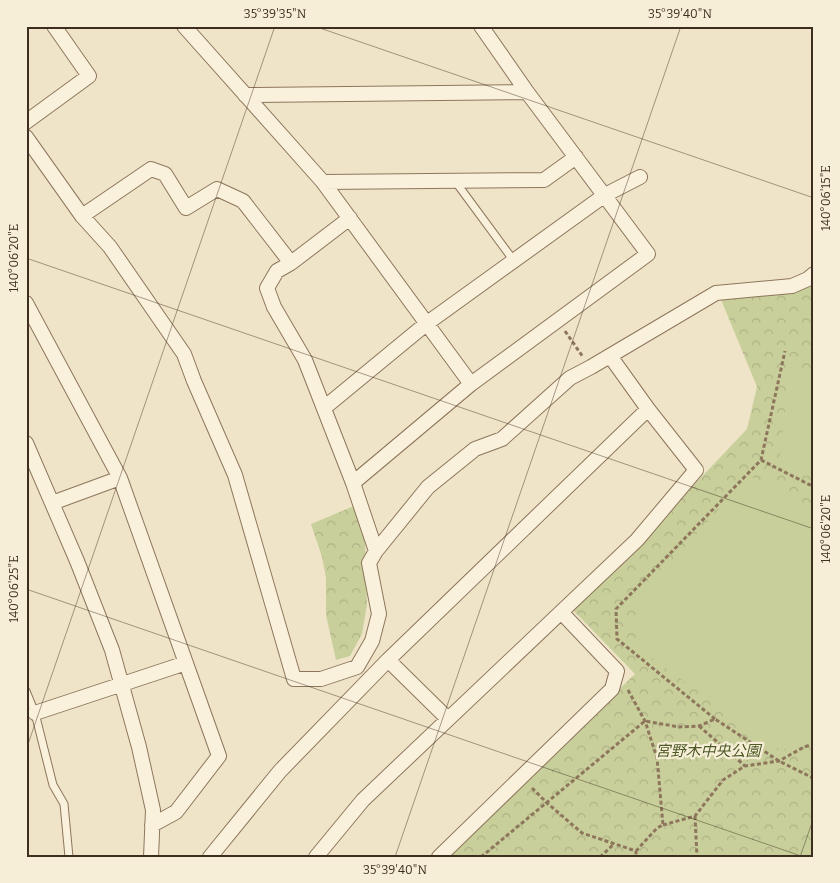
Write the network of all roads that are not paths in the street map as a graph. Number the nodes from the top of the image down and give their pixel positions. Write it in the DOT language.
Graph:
graph roads {
  1 [pos="54,26"];
  2 [pos="184,26"];
  3 [pos="481,26"];
  4 [pos="527,92"];
  5 [pos="245,95"];
  6 [pos="26,122"];
  7 [pos="26,138"];
  8 [pos="576,157"];
  9 [pos="640,177"];
  10 [pos="455,181"];
  11 [pos="323,182"];
  12 [pos="605,194"];
  13 [pos="82,216"];
  14 [pos="350,218"];
  15 [pos="514,261"];
  16 [pos="291,263"];
  17 [pos="814,274"];
  18 [pos="26,303"];
  19 [pos="426,324"];
  20 [pos="610,356"];
  21 [pos="472,384"];
  22 [pos="324,408"];
  23 [pos="648,409"];
  24 [pos="26,444"];
  25 [pos="120,478"];
  26 [pos="353,483"];
  27 [pos="52,503"];
  28 [pos="376,550"];
  29 [pos="562,613"];
  30 [pos="388,660"];
  31 [pos="186,663"];
  32 [pos="121,685"];
  33 [pos="26,692"];
  34 [pos="34,712"];
  35 [pos="448,719"];
  36 [pos="152,825"];
  37 [pos="69,857"];
  38 [pos="151,857"];
  39 [pos="210,857"];
  40 [pos="316,857"];
  41 [pos="439,857"];
  1 -- 6 [label="street"];
  2 -- 5 [label="street"];
  3 -- 4 [label="street"];
  4 -- 5 [label="street"];
  4 -- 8 [label="street"];
  5 -- 11 [label="street"];
  7 -- 13 [label="street"];
  8 -- 10 [label="street"];
  8 -- 12 [label="street"];
  9 -- 12 [label="street"];
  10 -- 11 [label="street"];
  10 -- 15 [label="lane"];
  11 -- 14 [label="street"];
  12 -- 15 [label="street"];
  12 -- 21 [label="street"];
  13 -- 16 [label="street"];
  13 -- 28 [label="street"];
  14 -- 16 [label="street"];
  14 -- 19 [label="street"];
  15 -- 19 [label="street"];
  16 -- 22 [label="street"];
  17 -- 20 [label="street"];
  18 -- 25 [label="street"];
  19 -- 21 [label="street"];
  19 -- 22 [label="street"];
  20 -- 23 [label="street"];
  20 -- 28 [label="street"];
  21 -- 26 [label="street"];
  22 -- 26 [label="street"];
  23 -- 29 [label="street"];
  23 -- 30 [label="street"];
  24 -- 27 [label="street"];
  25 -- 27 [label="street"];
  25 -- 31 [label="street"];
  26 -- 28 [label="street"];
  27 -- 32 [label="street"];
  29 -- 35 [label="street"];
  29 -- 41 [label="street"];
  30 -- 35 [label="street"];
  30 -- 39 [label="street"];
  31 -- 32 [label="street"];
  31 -- 36 [label="street"];
  32 -- 34 [label="street"];
  32 -- 36 [label="street"];
  33 -- 34 [label="lane"];
  34 -- 37 [label="lane"];
  35 -- 40 [label="street"];
  36 -- 38 [label="street"];
}
